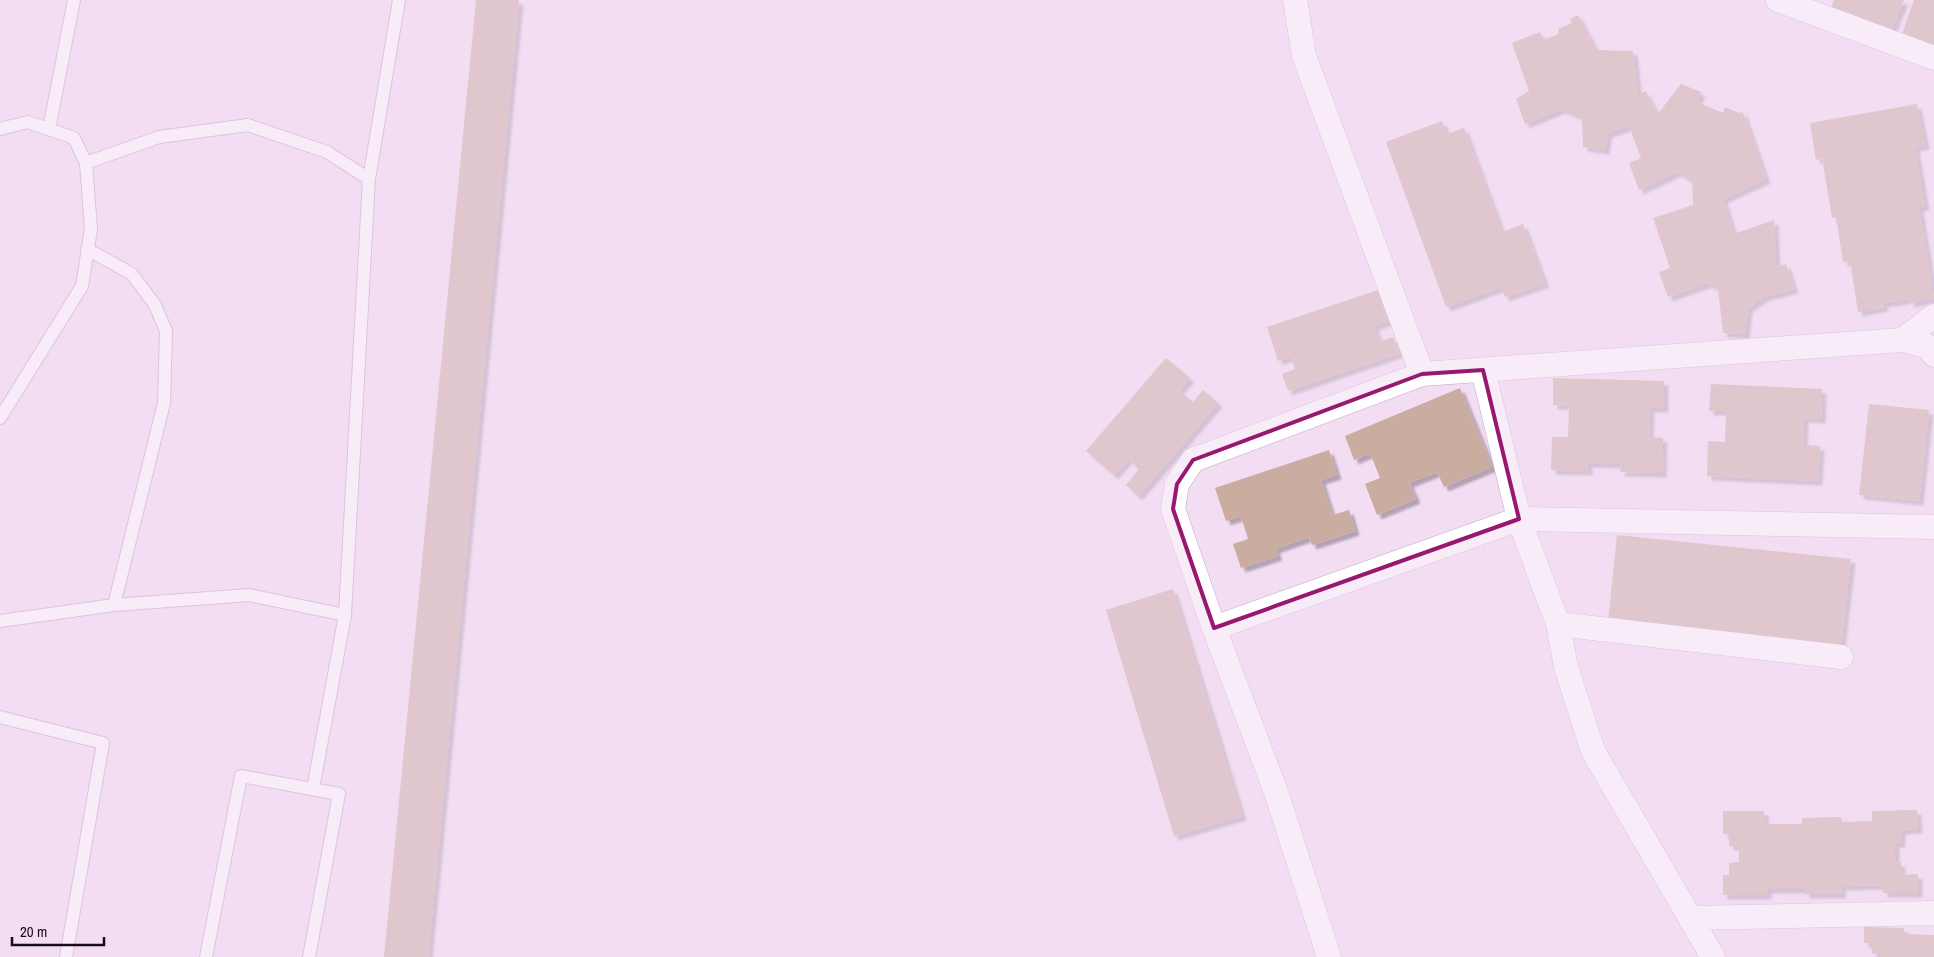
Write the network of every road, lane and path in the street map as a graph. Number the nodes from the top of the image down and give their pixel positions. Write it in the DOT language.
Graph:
graph roads {
  1 [pos="74,0"];
  2 [pos="398,0"];
  3 [pos="1295,0"];
  4 [pos="1778,0"];
  5 [pos="1934,58"];
  6 [pos="49,129"];
  7 [pos="0,130"];
  8 [pos="86,163"];
  9 [pos="369,179"];
  10 [pos="88,249"];
  11 [pos="1934,316"];
  12 [pos="1902,340"];
  13 [pos="1934,355"];
  14 [pos="1483,370"];
  15 [pos="1422,374"];
  16 [pos="0,418"];
  17 [pos="1519,519"];
  18 [pos="1934,528"];
  19 [pos="114,605"];
  20 [pos="345,615"];
  21 [pos="0,621"];
  22 [pos="1558,624"];
  23 [pos="1214,628"];
  24 [pos="1841,657"];
  25 [pos="0,717"];
  26 [pos="313,789"];
  27 [pos="1934,912"];
  28 [pos="1690,918"];
  29 [pos="66,957"];
  30 [pos="206,957"];
  31 [pos="309,957"];
  32 [pos="1329,957"];
  33 [pos="1713,957"];
  1 -- 6 [label="lane"];
  2 -- 9 [label="lane"];
  3 -- 15 [label="street"];
  4 -- 5 [label="street"];
  6 -- 7 [label="lane"];
  6 -- 8 [label="lane"];
  8 -- 9 [label="lane"];
  8 -- 10 [label="lane"];
  9 -- 20 [label="lane"];
  10 -- 16 [label="lane"];
  10 -- 19 [label="lane"];
  11 -- 12 [label="street"];
  12 -- 13 [label="street"];
  12 -- 14 [label="street"];
  14 -- 15 [label="street"];
  14 -- 17 [label="street"];
  15 -- 23 [label="street"];
  17 -- 18 [label="street"];
  17 -- 22 [label="street"];
  17 -- 23 [label="street"];
  19 -- 20 [label="lane"];
  19 -- 21 [label="lane"];
  20 -- 26 [label="lane"];
  22 -- 24 [label="street"];
  22 -- 28 [label="street"];
  23 -- 32 [label="street"];
  25 -- 29 [label="lane"];
  26 -- 30 [label="lane"];
  26 -- 31 [label="lane"];
  27 -- 28 [label="street"];
  28 -- 33 [label="street"];
}
